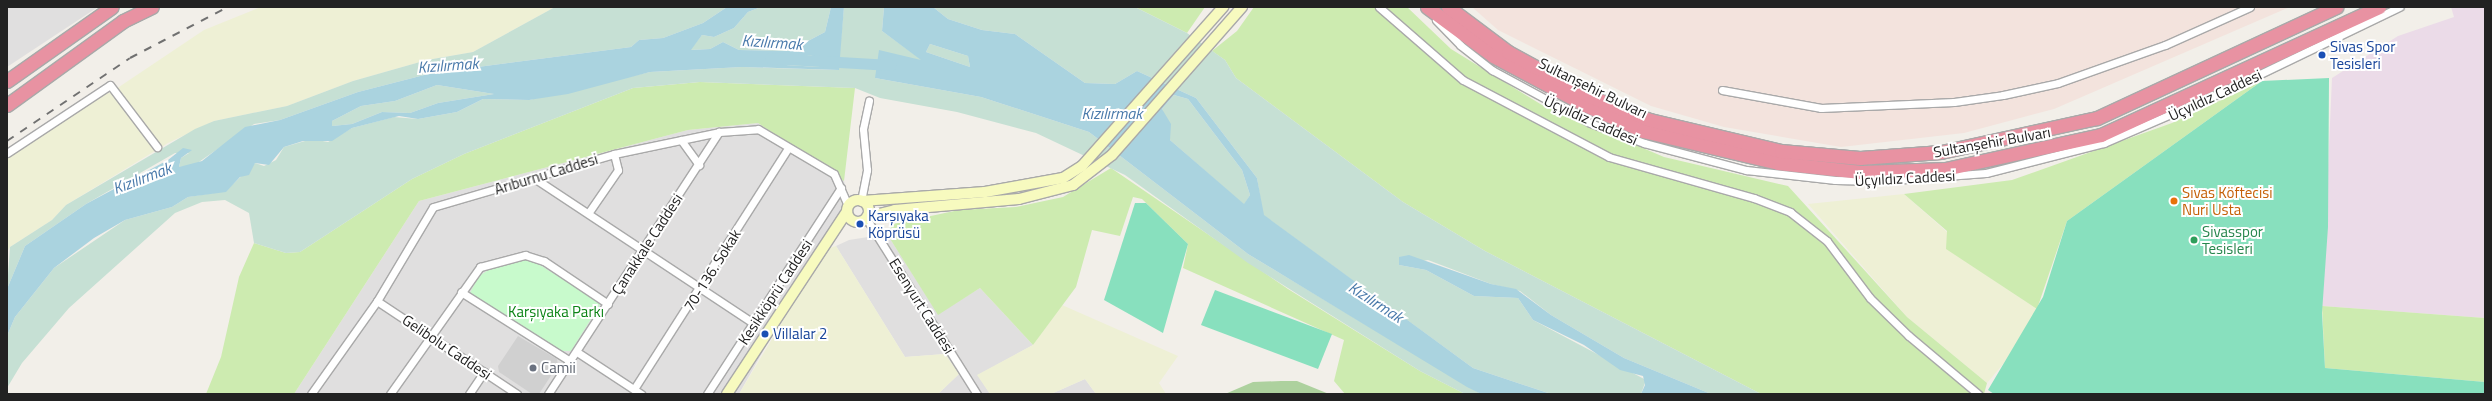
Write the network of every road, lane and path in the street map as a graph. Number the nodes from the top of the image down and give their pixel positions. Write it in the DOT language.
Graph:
graph roads {
  1 [pos="112,7"];
  2 [pos="152,7"];
  3 [pos="1223,7"];
  4 [pos="1242,7"];
  5 [pos="1379,7"];
  6 [pos="1424,7"];
  7 [pos="1427,7"];
  8 [pos="1448,7"];
  9 [pos="2250,7"];
  10 [pos="2336,7"];
  11 [pos="2379,7"];
  12 [pos="2399,7"];
  13 [pos="7,81"];
  14 [pos="1722,90"];
  15 [pos="869,100"];
  16 [pos="7,105"];
  17 [pos="719,132"];
  18 [pos="681,140"];
  19 [pos="157,147"];
  20 [pos="788,148"];
  21 [pos="7,153"];
  22 [pos="614,154"];
  23 [pos="699,165"];
  24 [pos="534,178"];
  25 [pos="842,188"];
  26 [pos="861,201"];
  27 [pos="848,209"];
  28 [pos="589,212"];
  29 [pos="866,217"];
  30 [pos="643,250"];
  31 [pos="702,287"];
  32 [pos="462,292"];
  33 [pos="377,300"];
  34 [pos="608,304"];
  35 [pos="755,324"];
  36 [pos="770,328"];
  37 [pos="429,336"];
  38 [pos="764,337"];
  39 [pos="577,352"];
  40 [pos="570,361"];
  41 [pos="484,372"];
  42 [pos="634,389"];
  43 [pos="311,394"];
  44 [pos="390,394"];
  45 [pos="469,394"];
  46 [pos="517,394"];
  47 [pos="548,394"];
  48 [pos="641,394"];
  49 [pos="707,394"];
  50 [pos="727,394"];
  51 [pos="978,394"];
  52 [pos="1978,394"];
  1 -- 13 [label="highway"];
  2 -- 16 [label="highway"];
  3 -- 26 [label="street"];
  4 -- 29 [label="street"];
  5 -- 52 [label="street"];
  6 -- 12 [label="street, Üçyıldız Caddesi"];
  7 -- 11 [label="highway, Sultanşehir Bulvarı"];
  8 -- 10 [label="highway, Sultanşehir Bulvarı"];
  9 -- 14 [label="street"];
  15 -- 26 [label="street"];
  17 -- 18 [label="street, Arıburnu Caddesi"];
  17 -- 20 [label="street, Arıburnu Caddesi"];
  17 -- 23 [label="street, Çanakkale Caddesi"];
  18 -- 22 [label="street, Arıburnu Caddesi"];
  18 -- 23 [label="street"];
  19 -- 21 [label="street"];
  20 -- 25 [label="street, Arıburnu Caddesi"];
  20 -- 31 [label="street, 70-136. Sokak"];
  22 -- 24 [label="street, Arıburnu Caddesi"];
  22 -- 28 [label="street"];
  23 -- 30 [label="street, Çanakkale Caddesi"];
  24 -- 28 [label="street"];
  24 -- 33 [label="street, Arıburnu Caddesi"];
  25 -- 27 [label="street, Arıburnu Caddesi"];
  25 -- 35 [label="street, Kesikköprü Caddesi"];
  26 -- 27 [label="street"];
  26 -- 29 [label="street"];
  27 -- 29 [label="street"];
  27 -- 36 [label="street, Kesikköprü Caddesi"];
  28 -- 30 [label="street"];
  29 -- 51 [label="street, Esenyurt Caddesi"];
  30 -- 31 [label="street"];
  30 -- 34 [label="street, Çanakkale Caddesi"];
  31 -- 35 [label="street"];
  31 -- 42 [label="street, 70-136. Sokak"];
  32 -- 34 [label="street"];
  32 -- 37 [label="street"];
  32 -- 40 [label="street"];
  33 -- 37 [label="street, Gelibolu Caddesi"];
  33 -- 43 [label="street, Arıburnu Caddesi"];
  34 -- 39 [label="street, Çanakkale Caddesi"];
  35 -- 36 [label="street"];
  35 -- 38 [label="street"];
  35 -- 49 [label="street, Kesikköprü Caddesi"];
  36 -- 38 [label="street, Kesikköprü Caddesi"];
  37 -- 41 [label="street, Gelibolu Caddesi"];
  37 -- 44 [label="street"];
  38 -- 50 [label="street, Kesikköprü Caddesi"];
  39 -- 40 [label="street, Çanakkale Caddesi"];
  39 -- 42 [label="street"];
  40 -- 47 [label="street, Çanakkale Caddesi"];
  41 -- 45 [label="street"];
  41 -- 46 [label="street, Gelibolu Caddesi"];
  42 -- 48 [label="street"];
}
